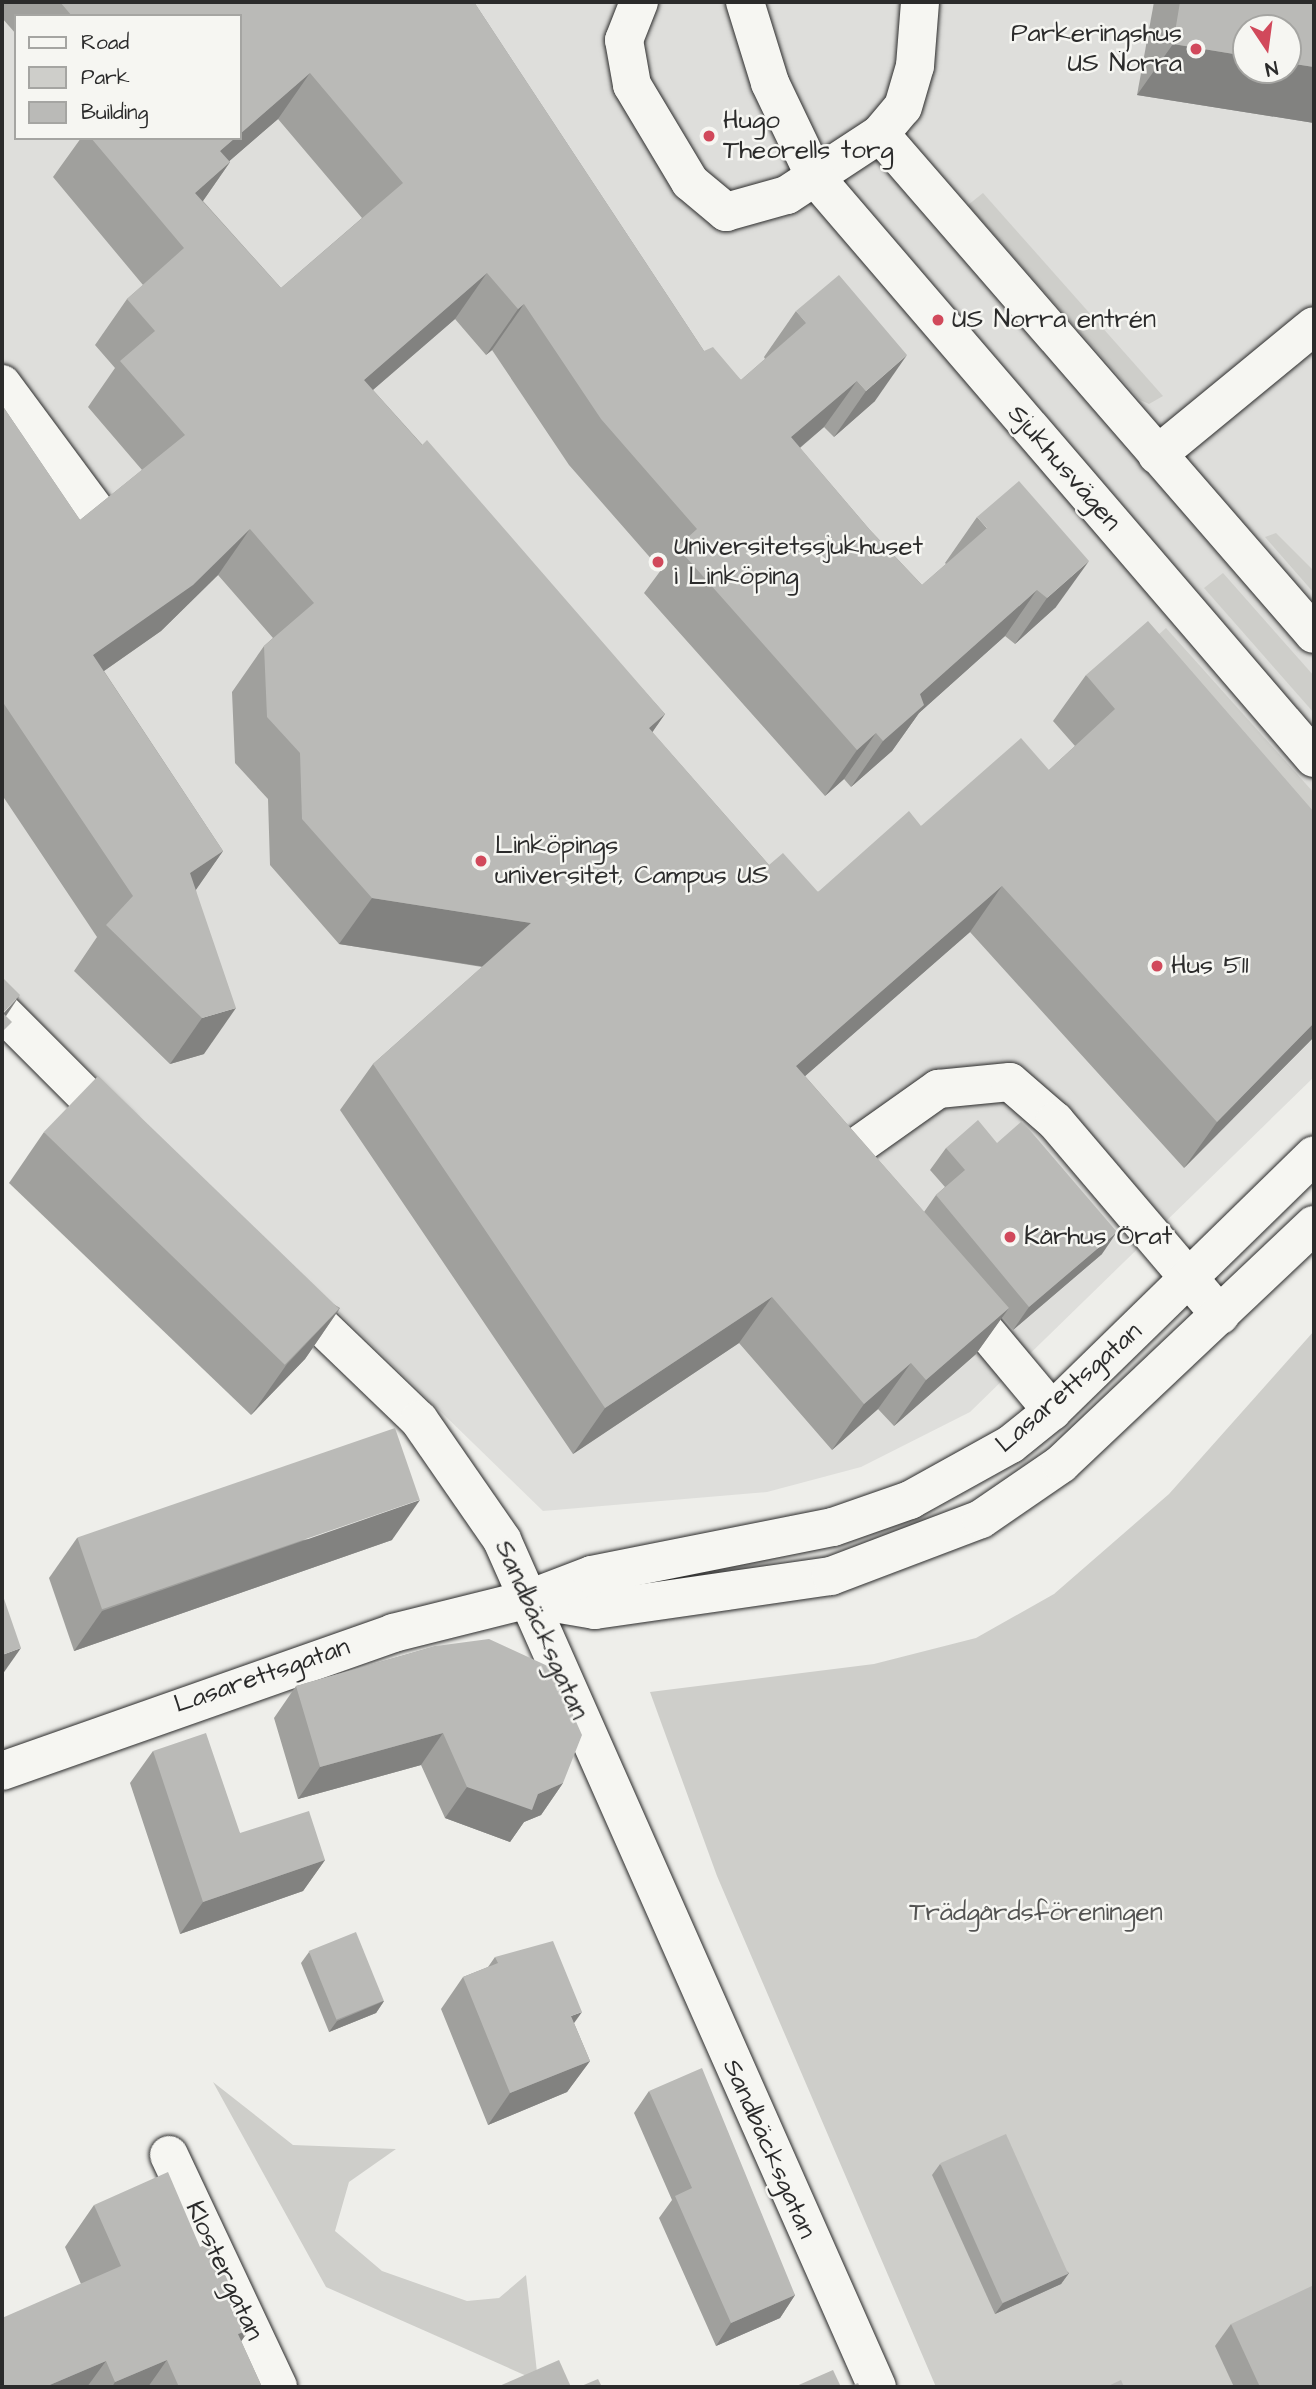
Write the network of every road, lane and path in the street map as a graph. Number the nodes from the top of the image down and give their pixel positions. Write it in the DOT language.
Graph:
graph roads {
  1 [pos="639,2"];
  2 [pos="745,2"];
  3 [pos="920,2"];
  4 [pos="880,134"];
  5 [pos="815,177"];
  6 [pos="1314,326"];
  7 [pos="2,384"];
  8 [pos="1157,455"];
  9 [pos="93,507"];
  10 [pos="1314,634"];
  11 [pos="1314,758"];
  12 [pos="2,1012"];
  13 [pos="143,1153"];
  14 [pos="1314,1155"];
  15 [pos="886,1211"];
  16 [pos="1314,1225"];
  17 [pos="256,1263"];
  18 [pos="930,1265"];
  19 [pos="1190,1280"];
  20 [pos="1220,1315"];
  21 [pos="1052,1411"];
  22 [pos="529,1599"];
  23 [pos="2,1771"];
  24 [pos="170,2155"];
  25 [pos="278,2387"];
  26 [pos="877,2387"];
  1 -- 5 [label="street"];
  2 -- 5 [label="street, Sjukhusvägen"];
  3 -- 4 [label="street"];
  4 -- 5 [label="street"];
  4 -- 8 [label="street"];
  5 -- 11 [label="street, Sjukhusvägen"];
  6 -- 8 [label="street"];
  7 -- 9 [label="street"];
  8 -- 10 [label="street"];
  12 -- 13 [label="street"];
  14 -- 19 [label="street, Lasarettsgatan"];
  15 -- 19 [label="street"];
  16 -- 20 [label="street, Lasarettsgatan"];
  17 -- 22 [label="street, Sandbäcksgatan"];
  18 -- 21 [label="street"];
  19 -- 20 [label="street"];
  19 -- 21 [label="street, Lasarettsgatan"];
  20 -- 22 [label="street, Lasarettsgatan"];
  21 -- 22 [label="street, Lasarettsgatan"];
  22 -- 23 [label="street, Lasarettsgatan"];
  22 -- 26 [label="street, Sandbäcksgatan"];
  24 -- 25 [label="street, Klostergatan"];
}
